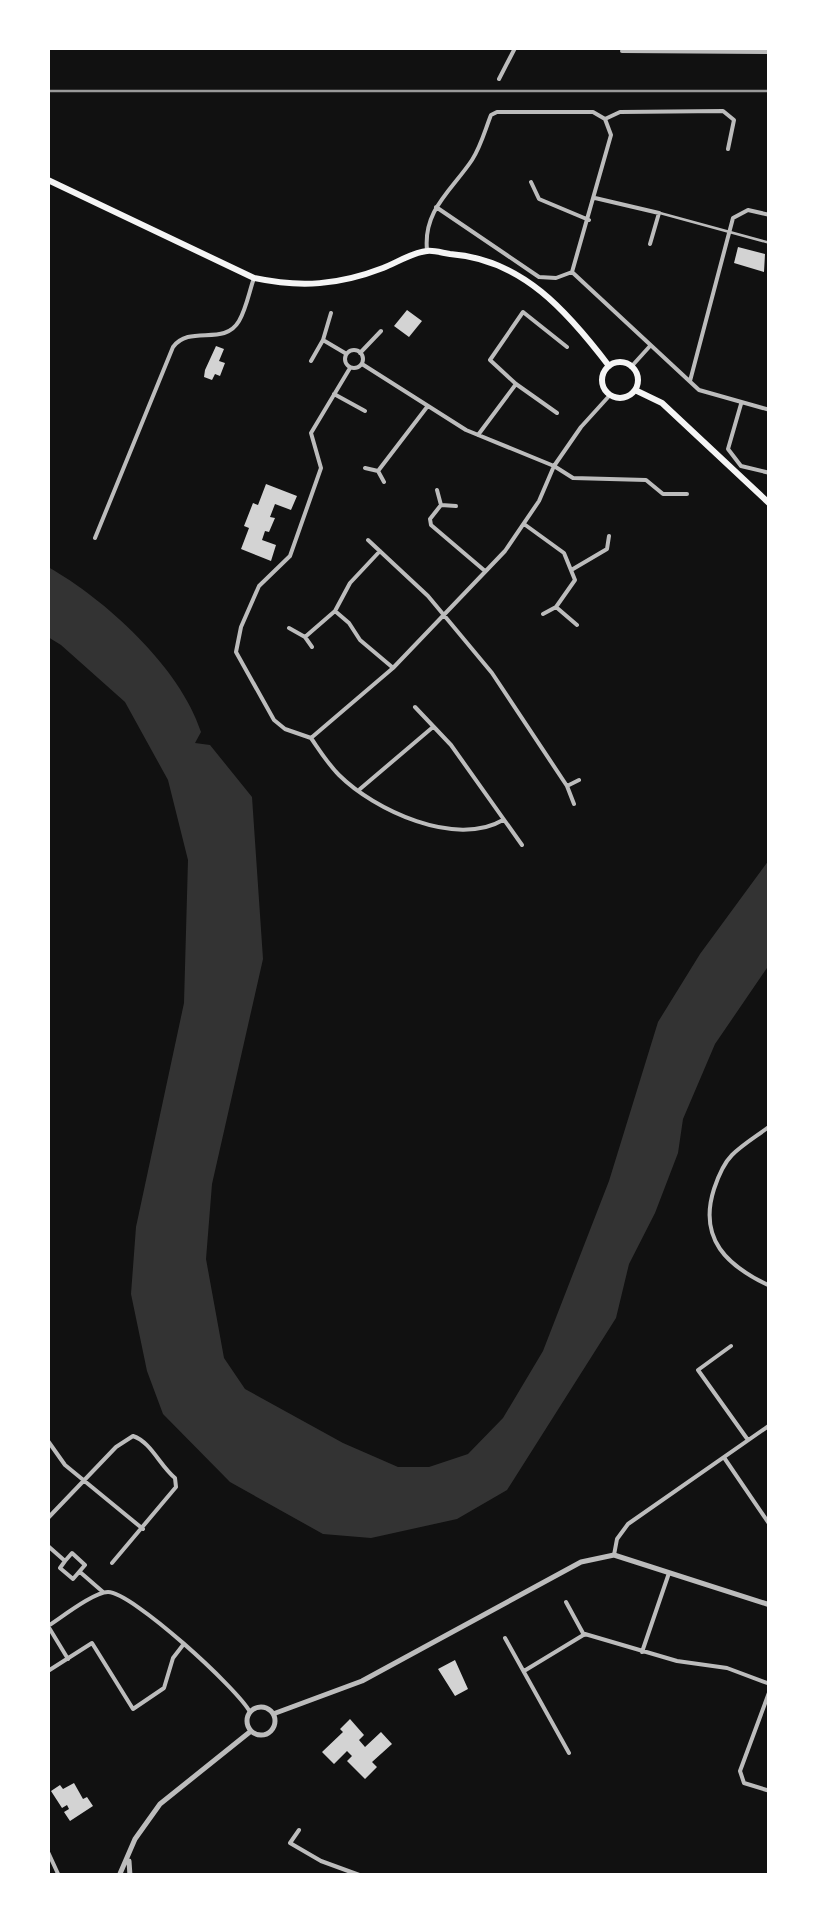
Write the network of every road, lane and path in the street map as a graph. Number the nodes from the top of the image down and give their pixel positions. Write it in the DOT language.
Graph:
graph roads {
  1 [pos="515,48"];
  2 [pos="622,50"];
  3 [pos="718,50"];
  4 [pos="770,52"];
  5 [pos="499,80"];
  6 [pos="604,119"];
  7 [pos="728,149"];
  8 [pos="48,180"];
  9 [pos="531,182"];
  10 [pos="595,198"];
  11 [pos="436,207"];
  12 [pos="659,213"];
  13 [pos="770,215"];
  14 [pos="588,220"];
  15 [pos="728,232"];
  16 [pos="770,243"];
  17 [pos="650,244"];
  18 [pos="427,250"];
  19 [pos="572,272"];
  20 [pos="254,278"];
  21 [pos="331,313"];
  22 [pos="380,331"];
  23 [pos="323,340"];
  24 [pos="567,346"];
  25 [pos="650,346"];
  26 [pos="360,353"];
  27 [pos="346,354"];
  28 [pos="312,362"];
  29 [pos="362,364"];
  30 [pos="609,366"];
  31 [pos="631,366"];
  32 [pos="350,368"];
  33 [pos="690,381"];
  34 [pos="516,384"];
  35 [pos="634,390"];
  36 [pos="334,394"];
  37 [pos="610,395"];
  38 [pos="741,404"];
  39 [pos="427,407"];
  40 [pos="770,410"];
  41 [pos="365,411"];
  42 [pos="557,413"];
  43 [pos="478,435"];
  44 [pos="554,466"];
  45 [pos="366,468"];
  46 [pos="378,471"];
  47 [pos="770,474"];
  48 [pos="384,482"];
  49 [pos="438,490"];
  50 [pos="687,494"];
  51 [pos="442,504"];
  52 [pos="770,504"];
  53 [pos="456,506"];
  54 [pos="524,524"];
  55 [pos="610,536"];
  56 [pos="95,538"];
  57 [pos="368,540"];
  58 [pos="380,551"];
  59 [pos="573,569"];
  60 [pos="486,572"];
  61 [pos="556,607"];
  62 [pos="336,611"];
  63 [pos="441,614"];
  64 [pos="544,614"];
  65 [pos="578,625"];
  66 [pos="289,628"];
  67 [pos="305,637"];
  68 [pos="312,646"];
  69 [pos="394,668"];
  70 [pos="415,706"];
  71 [pos="433,727"];
  72 [pos="310,738"];
  73 [pos="579,780"];
  74 [pos="567,786"];
  75 [pos="359,789"];
  76 [pos="574,804"];
  77 [pos="503,820"];
  78 [pos="522,845"];
  79 [pos="770,1126"];
  80 [pos="770,1286"];
  81 [pos="731,1346"];
  82 [pos="770,1425"];
  83 [pos="748,1440"];
  84 [pos="48,1441"];
  85 [pos="724,1458"];
  86 [pos="82,1481"];
  87 [pos="48,1518"];
  88 [pos="770,1525"];
  89 [pos="142,1529"];
  90 [pos="48,1546"];
  91 [pos="614,1555"];
  92 [pos="65,1561"];
  93 [pos="112,1563"];
  94 [pos="80,1572"];
  95 [pos="669,1573"];
  96 [pos="103,1592"];
  97 [pos="566,1602"];
  98 [pos="770,1605"];
  99 [pos="48,1626"];
  100 [pos="584,1634"];
  101 [pos="506,1638"];
  102 [pos="183,1645"];
  103 [pos="642,1652"];
  104 [pos="68,1659"];
  105 [pos="48,1671"];
  106 [pos="524,1671"];
  107 [pos="770,1687"];
  108 [pos="250,1712"];
  109 [pos="273,1714"];
  110 [pos="251,1731"];
  111 [pos="569,1754"];
  112 [pos="770,1791"];
  113 [pos="299,1830"];
  114 [pos="48,1852"];
  115 [pos="129,1858"];
  116 [pos="60,1876"];
  117 [pos="119,1876"];
  118 [pos="130,1876"];
  119 [pos="362,1876"];
  1 -- 5 [label="street"];
  2 -- 3 [label="street"];
  3 -- 4 [label="street"];
  6 -- 7 [label="street"];
  6 -- 10 [label="street"];
  6 -- 11 [label="street"];
  8 -- 20 [label="main road"];
  9 -- 14 [label="street"];
  10 -- 12 [label="street"];
  10 -- 14 [label="street"];
  11 -- 18 [label="street"];
  11 -- 19 [label="street"];
  12 -- 15 [label="street"];
  12 -- 17 [label="street"];
  13 -- 15 [label="street"];
  14 -- 19 [label="street"];
  15 -- 16 [label="street"];
  15 -- 33 [label="street"];
  18 -- 20 [label="main road"];
  18 -- 30 [label="main road"];
  19 -- 25 [label="street"];
  20 -- 56 [label="street"];
  21 -- 23 [label="street"];
  22 -- 26 [label="street"];
  23 -- 27 [label="street"];
  23 -- 28 [label="street"];
  24 -- 34 [label="street"];
  25 -- 31 [label="street"];
  25 -- 33 [label="street"];
  26 -- 27 [label="street"];
  26 -- 29 [label="street"];
  27 -- 32 [label="street"];
  29 -- 32 [label="street"];
  29 -- 39 [label="street"];
  30 -- 31 [label="main road"];
  30 -- 37 [label="main road"];
  31 -- 35 [label="main road"];
  32 -- 36 [label="street"];
  33 -- 38 [label="street"];
  34 -- 42 [label="street"];
  34 -- 43 [label="street"];
  35 -- 37 [label="main road"];
  35 -- 52 [label="main road"];
  36 -- 41 [label="street"];
  36 -- 72 [label="street"];
  37 -- 44 [label="street"];
  38 -- 40 [label="street"];
  38 -- 47 [label="street"];
  39 -- 43 [label="street"];
  39 -- 46 [label="street"];
  43 -- 44 [label="street"];
  44 -- 50 [label="street"];
  44 -- 54 [label="street"];
  45 -- 46 [label="street"];
  46 -- 48 [label="street"];
  49 -- 51 [label="street"];
  51 -- 53 [label="street"];
  51 -- 60 [label="street"];
  54 -- 59 [label="street"];
  54 -- 60 [label="street"];
  55 -- 59 [label="street"];
  57 -- 58 [label="street"];
  58 -- 62 [label="street"];
  58 -- 63 [label="street"];
  59 -- 61 [label="street"];
  60 -- 63 [label="street"];
  61 -- 64 [label="street"];
  61 -- 65 [label="street"];
  62 -- 67 [label="street"];
  62 -- 69 [label="street"];
  63 -- 69 [label="street"];
  63 -- 74 [label="street"];
  66 -- 67 [label="street"];
  67 -- 68 [label="street"];
  69 -- 72 [label="street"];
  70 -- 71 [label="street"];
  71 -- 75 [label="street"];
  71 -- 77 [label="street"];
  72 -- 75 [label="street"];
  73 -- 74 [label="street"];
  74 -- 76 [label="street"];
  75 -- 77 [label="street"];
  77 -- 78 [label="street"];
  79 -- 80 [label="street"];
  81 -- 83 [label="street"];
  82 -- 83 [label="street"];
  83 -- 85 [label="street"];
  84 -- 86 [label="street"];
  85 -- 88 [label="street"];
  85 -- 91 [label="street"];
  86 -- 87 [label="street"];
  86 -- 89 [label="street"];
  86 -- 89 [label="street"];
  89 -- 93 [label="street"];
  90 -- 92 [label="street"];
  91 -- 95 [label="street"];
  91 -- 109 [label="street"];
  92 -- 94 [label="street"];
  92 -- 94 [label="street"];
  94 -- 96 [label="street"];
  95 -- 98 [label="street"];
  95 -- 103 [label="street"];
  96 -- 99 [label="street"];
  96 -- 102 [label="street"];
  97 -- 100 [label="street"];
  99 -- 104 [label="street"];
  100 -- 103 [label="street"];
  100 -- 106 [label="street"];
  101 -- 106 [label="street"];
  102 -- 104 [label="street"];
  102 -- 108 [label="street"];
  103 -- 107 [label="street"];
  104 -- 105 [label="street"];
  106 -- 111 [label="street"];
  107 -- 112 [label="street"];
  108 -- 109 [label="street"];
  108 -- 110 [label="street"];
  109 -- 110 [label="street"];
  110 -- 115 [label="street"];
  113 -- 119 [label="street"];
  114 -- 116 [label="street"];
  115 -- 117 [label="street"];
  115 -- 118 [label="street"];
}
